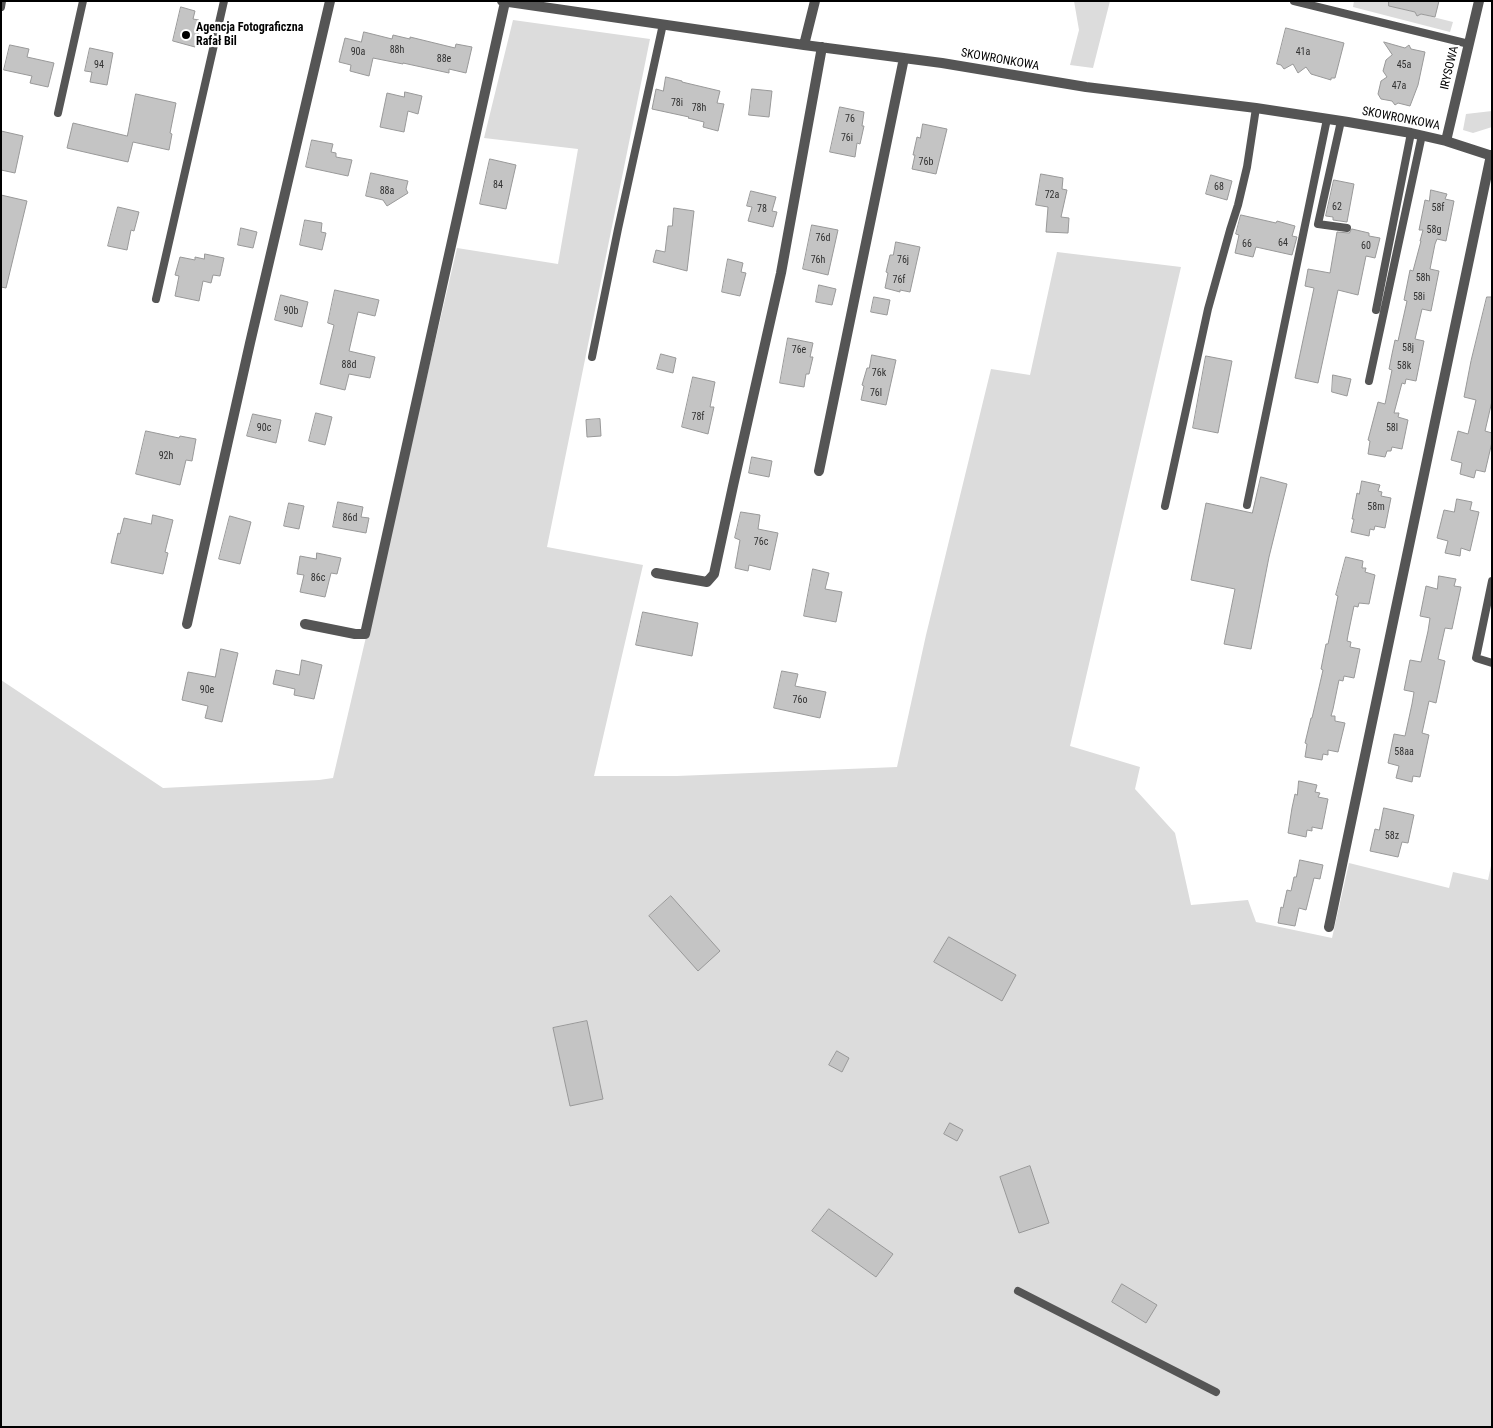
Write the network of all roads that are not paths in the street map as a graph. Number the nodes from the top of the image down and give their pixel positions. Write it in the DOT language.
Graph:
graph roads {
  1 [pos="2,1"];
  2 [pos="83,1"];
  3 [pos="224,1"];
  4 [pos="330,1"];
  5 [pos="503,1"];
  6 [pos="815,1"];
  7 [pos="1294,1"];
  8 [pos="1479,1"];
  9 [pos="1,7"];
  10 [pos="663,24"];
  11 [pos="1469,44"];
  12 [pos="804,45"];
  13 [pos="822,47"];
  14 [pos="904,58"];
  15 [pos="1256,108"];
  16 [pos="58,113"];
  17 [pos="1327,119"];
  18 [pos="1341,121"];
  19 [pos="1411,133"];
  20 [pos="1422,135"];
  21 [pos="1446,141"];
  22 [pos="1491,156"];
  23 [pos="1347,228"];
  24 [pos="156,299"];
  25 [pos="1376,310"];
  26 [pos="592,357"];
  27 [pos="1369,381"];
  28 [pos="819,472"];
  29 [pos="1247,505"];
  30 [pos="1165,506"];
  31 [pos="656,573"];
  32 [pos="1492,581"];
  33 [pos="187,624"];
  34 [pos="304,624"];
  35 [pos="1492,663"];
  36 [pos="1329,927"];
  37 [pos="1018,1291"];
  38 [pos="1216,1392"];
  1 -- 9 [label="lane"];
  2 -- 16 [label="lane"];
  3 -- 24 [label="lane"];
  4 -- 33 [label="street"];
  5 -- 10 [label="street, SKOWRONKOWA"];
  5 -- 34 [label="street"];
  6 -- 12 [label="street"];
  7 -- 11 [label="lane"];
  8 -- 11 [label="street, IRYSOWA"];
  10 -- 12 [label="street, SKOWRONKOWA"];
  10 -- 26 [label="lane"];
  11 -- 21 [label="street, IRYSOWA"];
  12 -- 13 [label="street, SKOWRONKOWA"];
  13 -- 14 [label="street, SKOWRONKOWA"];
  13 -- 31 [label="street"];
  14 -- 15 [label="street, SKOWRONKOWA"];
  14 -- 28 [label="street"];
  15 -- 17 [label="street, SKOWRONKOWA"];
  15 -- 30 [label="lane"];
  17 -- 18 [label="street, SKOWRONKOWA"];
  17 -- 29 [label="lane"];
  18 -- 19 [label="street, SKOWRONKOWA"];
  18 -- 23 [label="lane"];
  19 -- 20 [label="street, SKOWRONKOWA"];
  19 -- 25 [label="lane"];
  20 -- 21 [label="street, SKOWRONKOWA"];
  20 -- 27 [label="lane"];
  21 -- 22 [label="street, SKOWRONKOWA"];
  22 -- 36 [label="street"];
  32 -- 35 [label="lane"];
  37 -- 38 [label="lane"];
}
